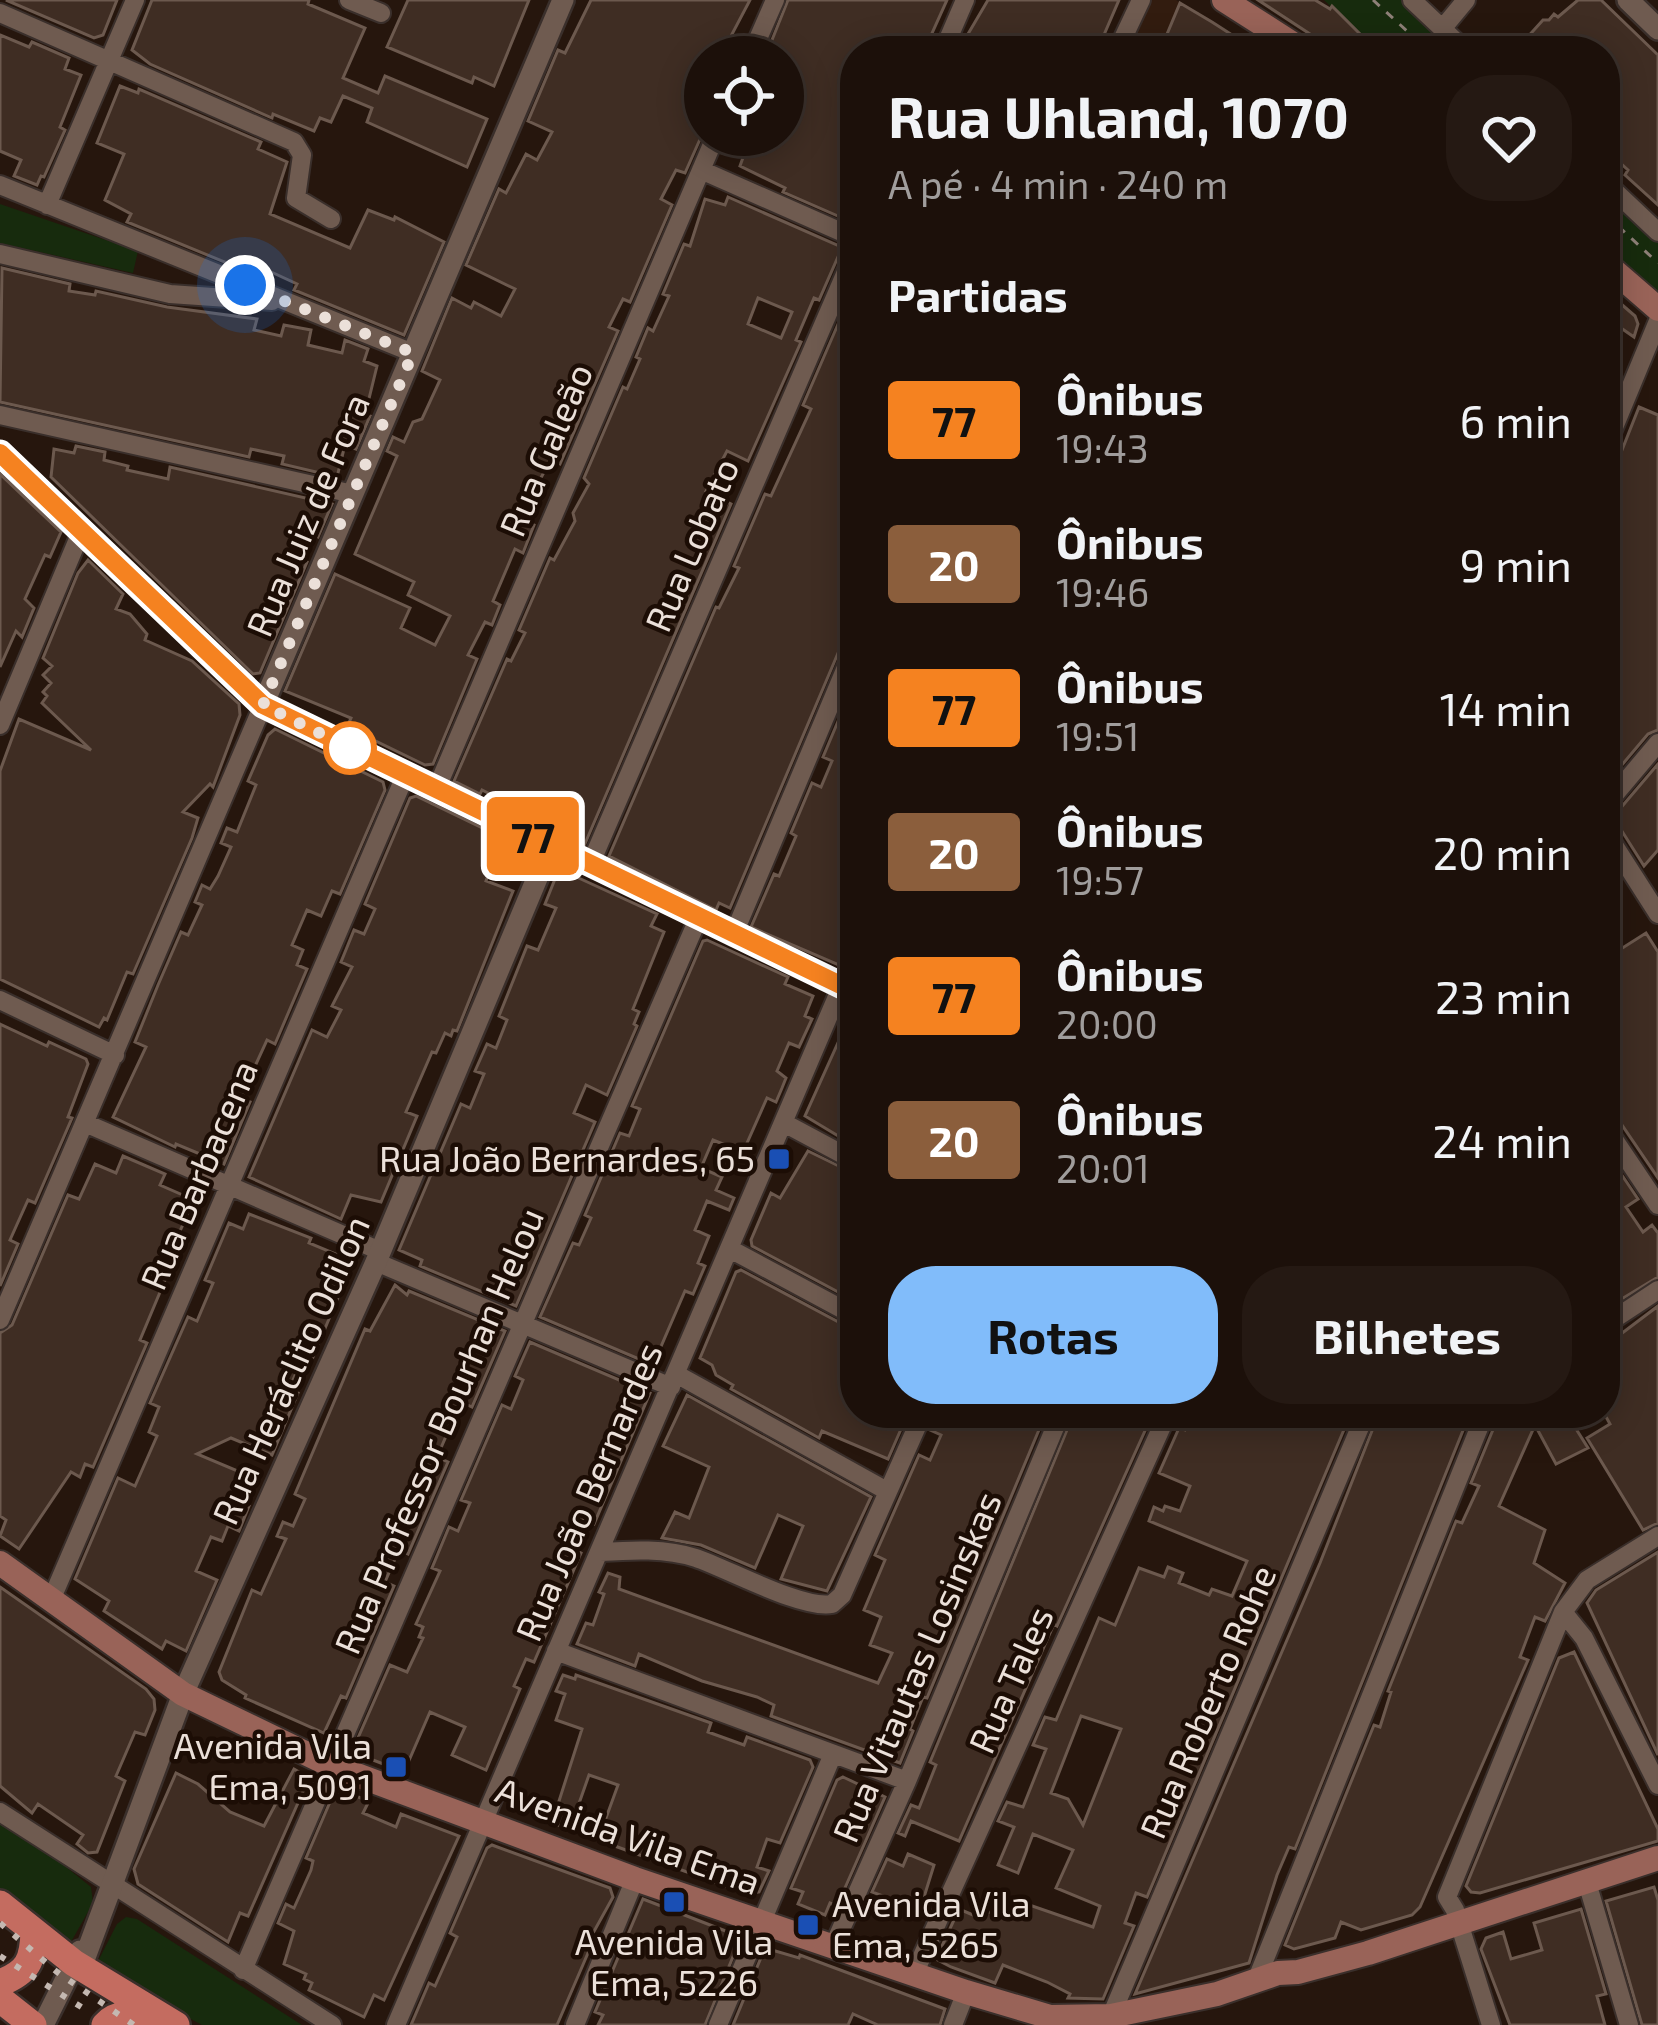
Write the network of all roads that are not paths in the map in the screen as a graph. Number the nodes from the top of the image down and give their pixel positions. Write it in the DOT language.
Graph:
graph roads {
  1 [pos="135,0"];
  2 [pos="349,0"];
  3 [pos="563,0"];
  4 [pos="775,0"];
  5 [pos="965,0"];
  6 [pos="1141,0"];
  7 [pos="1224,0"];
  8 [pos="1412,0"];
  9 [pos="1466,0"];
  10 [pos="1628,0"];
  11 [pos="0,13"];
  12 [pos="380,14"];
  13 [pos="1442,28"];
  14 [pos="1658,29"];
  15 [pos="759,36"];
  16 [pos="949,36"];
  17 [pos="1125,36"];
  18 [pos="1276,36"];
  19 [pos="1450,36"];
  20 [pos="111,60"];
  21 [pos="707,156"];
  22 [pos="701,170"];
  23 [pos="0,185"];
  24 [pos="1620,196"];
  25 [pos="47,205"];
  26 [pos="331,219"];
  27 [pos="840,231"];
  28 [pos="1658,232"];
  29 [pos="0,254"];
  30 [pos="1620,276"];
  31 [pos="840,286"];
  32 [pos="285,302"];
  33 [pos="1658,310"];
  34 [pos="1658,321"];
  35 [pos="413,353"];
  36 [pos="1620,413"];
  37 [pos="0,415"];
  38 [pos="0,453"];
  39 [pos="353,494"];
  40 [pos="81,532"];
  41 [pos="840,682"];
  42 [pos="263,705"];
  43 [pos="0,724"];
  44 [pos="1658,743"];
  45 [pos="405,776"];
  46 [pos="1620,788"];
  47 [pos="436,790"];
  48 [pos="551,845"];
  49 [pos="1620,854"];
  50 [pos="590,865"];
  51 [pos="1658,914"];
  52 [pos="698,919"];
  53 [pos="733,936"];
  54 [pos="840,984"];
  55 [pos="0,1000"];
  56 [pos="840,1005"];
  57 [pos="115,1054"];
  58 [pos="85,1123"];
  59 [pos="784,1123"];
  60 [pos="1620,1148"];
  61 [pos="840,1153"];
  62 [pos="231,1186"];
  63 [pos="1658,1205"];
  64 [pos="730,1249"];
  65 [pos="378,1256"];
  66 [pos="1658,1290"];
  67 [pos="840,1308"];
  68 [pos="1620,1315"];
  69 [pos="0,1320"];
  70 [pos="521,1324"];
  71 [pos="674,1380"];
  72 [pos="916,1428"];
  73 [pos="1054,1428"];
  74 [pos="1161,1428"];
  75 [pos="1360,1428"];
  76 [pos="1478,1428"];
  77 [pos="887,1491"];
  78 [pos="1658,1536"];
  79 [pos="600,1552"];
  80 [pos="0,1563"];
  81 [pos="52,1598"];
  82 [pos="1563,1612"];
  83 [pos="556,1651"];
  84 [pos="183,1694"];
  85 [pos="833,1754"];
  86 [pos="330,1765"];
  87 [pos="907,1781"];
  88 [pos="1658,1785"];
  89 [pos="0,1812"];
  90 [pos="482,1821"];
  91 [pos="1658,1858"];
  92 [pos="635,1879"];
  93 [pos="1580,1880"];
  94 [pos="111,1886"];
  95 [pos="0,1904"];
  96 [pos="1457,1917"];
  97 [pos="762,1923"];
  98 [pos="34,1932"];
  99 [pos="833,1947"];
  100 [pos="77,1965"];
  101 [pos="243,1970"];
  102 [pos="914,1974"];
  103 [pos="1267,1977"];
  104 [pos="0,1983"];
  105 [pos="966,1992"];
  106 [pos="0,1999"];
  107 [pos="1111,2016"];
  108 [pos="1048,2021"];
  109 [pos="33,2025"];
  110 [pos="43,2025"];
  111 [pos="105,2025"];
  112 [pos="146,2025"];
  113 [pos="176,2025"];
  114 [pos="332,2025"];
  115 [pos="396,2025"];
  116 [pos="575,2025"];
  117 [pos="718,2025"];
  118 [pos="953,2025"];
  119 [pos="1491,2025"];
  120 [pos="1629,2025"];
  1 -- 20 [label="street"];
  2 -- 12 [label="street"];
  3 -- 35 [label="street, Rua Juiz de Fora"];
  4 -- 15 [label="street"];
  5 -- 16 [label="street"];
  6 -- 17 [label="street"];
  7 -- 18 [label="main road"];
  8 -- 13 [label="street"];
  9 -- 13 [label="street"];
  10 -- 14 [label="street"];
  11 -- 20 [label="street"];
  13 -- 19 [label="street"];
  20 -- 25 [label="street"];
  20 -- 26 [label="street"];
  21 -- 22 [label="street, Rua Galeão"];
  22 -- 27 [label="street"];
  22 -- 47 [label="street, Rua Galeão"];
  23 -- 25 [label="street"];
  24 -- 28 [label="street"];
  25 -- 32 [label="street"];
  29 -- 32 [label="street"];
  30 -- 33 [label="main road"];
  31 -- 50 [label="street, Rua Lobato"];
  32 -- 35 [label="street"];
  34 -- 36 [label="street"];
  35 -- 39 [label="street, Rua Juiz de Fora"];
  37 -- 39 [label="street"];
  38 -- 40 [label="street"];
  39 -- 42 [label="street, Rua Juiz de Fora"];
  40 -- 42 [label="street"];
  40 -- 43 [label="street"];
  41 -- 53 [label="street"];
  42 -- 45 [label="street"];
  42 -- 57 [label="street, Rua Juiz de Fora"];
  44 -- 46 [label="street"];
  45 -- 47 [label="street"];
  45 -- 62 [label="street, Rua Barbacena"];
  47 -- 48 [label="street"];
  48 -- 50 [label="street"];
  48 -- 65 [label="street, Rua Heráclito Odilon"];
  49 -- 51 [label="street"];
  50 -- 52 [label="street"];
  52 -- 53 [label="street"];
  52 -- 70 [label="street, Rua Professor Bourhan Helou"];
  53 -- 54 [label="street"];
  55 -- 57 [label="street"];
  56 -- 59 [label="street, Rua João Bernardes"];
  57 -- 58 [label="street, Rua Juiz de Fora"];
  58 -- 62 [label="street"];
  58 -- 69 [label="street, Rua Juiz de Fora"];
  59 -- 61 [label="street"];
  59 -- 64 [label="street, Rua João Bernardes"];
  60 -- 63 [label="street"];
  62 -- 65 [label="street"];
  62 -- 81 [label="street, Rua Barbacena"];
  64 -- 67 [label="street"];
  64 -- 71 [label="street, Rua João Bernardes"];
  65 -- 70 [label="street"];
  65 -- 84 [label="street, Rua Heráclito Odilon"];
  66 -- 68 [label="street"];
  70 -- 71 [label="street"];
  70 -- 86 [label="street, Rua Professor Bourhan Helou"];
  71 -- 77 [label="street"];
  71 -- 79 [label="street, Rua João Bernardes"];
  72 -- 77 [label="street"];
  73 -- 87 [label="street, Rua Vitautas Losinskas"];
  74 -- 102 [label="street, Rua Tales"];
  75 -- 107 [label="street, Rua Roberto Rohe"];
  76 -- 103 [label="street"];
  77 -- 79 [label="street"];
  78 -- 82 [label="street"];
  79 -- 83 [label="street, Rua João Bernardes"];
  80 -- 81 [label="main road, Avenida Vila Ema"];
  81 -- 84 [label="main road, Avenida Vila Ema"];
  82 -- 88 [label="street"];
  82 -- 96 [label="street"];
  83 -- 85 [label="street"];
  83 -- 90 [label="street, Rua João Bernardes"];
  84 -- 86 [label="main road, Avenida Vila Ema"];
  84 -- 94 [label="street, Rua Heráclito Odilon"];
  85 -- 87 [label="street"];
  85 -- 97 [label="street"];
  86 -- 90 [label="main road, Avenida Vila Ema"];
  86 -- 101 [label="street, Rua Professor Bourhan Helou"];
  87 -- 99 [label="street, Rua Vitautas Losinskas"];
  89 -- 94 [label="street"];
  90 -- 92 [label="main road, Avenida Vila Ema"];
  90 -- 115 [label="street, Rua João Bernardes"];
  91 -- 93 [label="main road, Avenida Vila Ema"];
  92 -- 97 [label="main road, Avenida Vila Ema"];
  92 -- 116 [label="street"];
  93 -- 96 [label="main road, Avenida Vila Ema"];
  93 -- 120 [label="street"];
  94 -- 100 [label="street, Rua Heráclito Odilon"];
  94 -- 101 [label="street"];
  95 -- 98 [label="main road"];
  96 -- 103 [label="main road, Avenida Vila Ema"];
  96 -- 119 [label="street"];
  97 -- 99 [label="main road, Avenida Vila Ema"];
  97 -- 117 [label="street"];
  98 -- 100 [label="main road"];
  98 -- 104 [label="main road"];
  99 -- 102 [label="main road, Avenida Vila Ema"];
  100 -- 110 [label="street, Rua Heráclito Odilon"];
  100 -- 113 [label="main road"];
  101 -- 114 [label="street"];
  102 -- 105 [label="main road, Avenida Vila Ema"];
  103 -- 107 [label="main road, Avenida Vila Ema"];
  105 -- 108 [label="main road, Avenida Vila Ema"];
  105 -- 118 [label="street"];
  106 -- 109 [label="main road"];
  107 -- 108 [label="main road, Avenida Vila Ema"];
  111 -- 112 [label="main road"];
}
